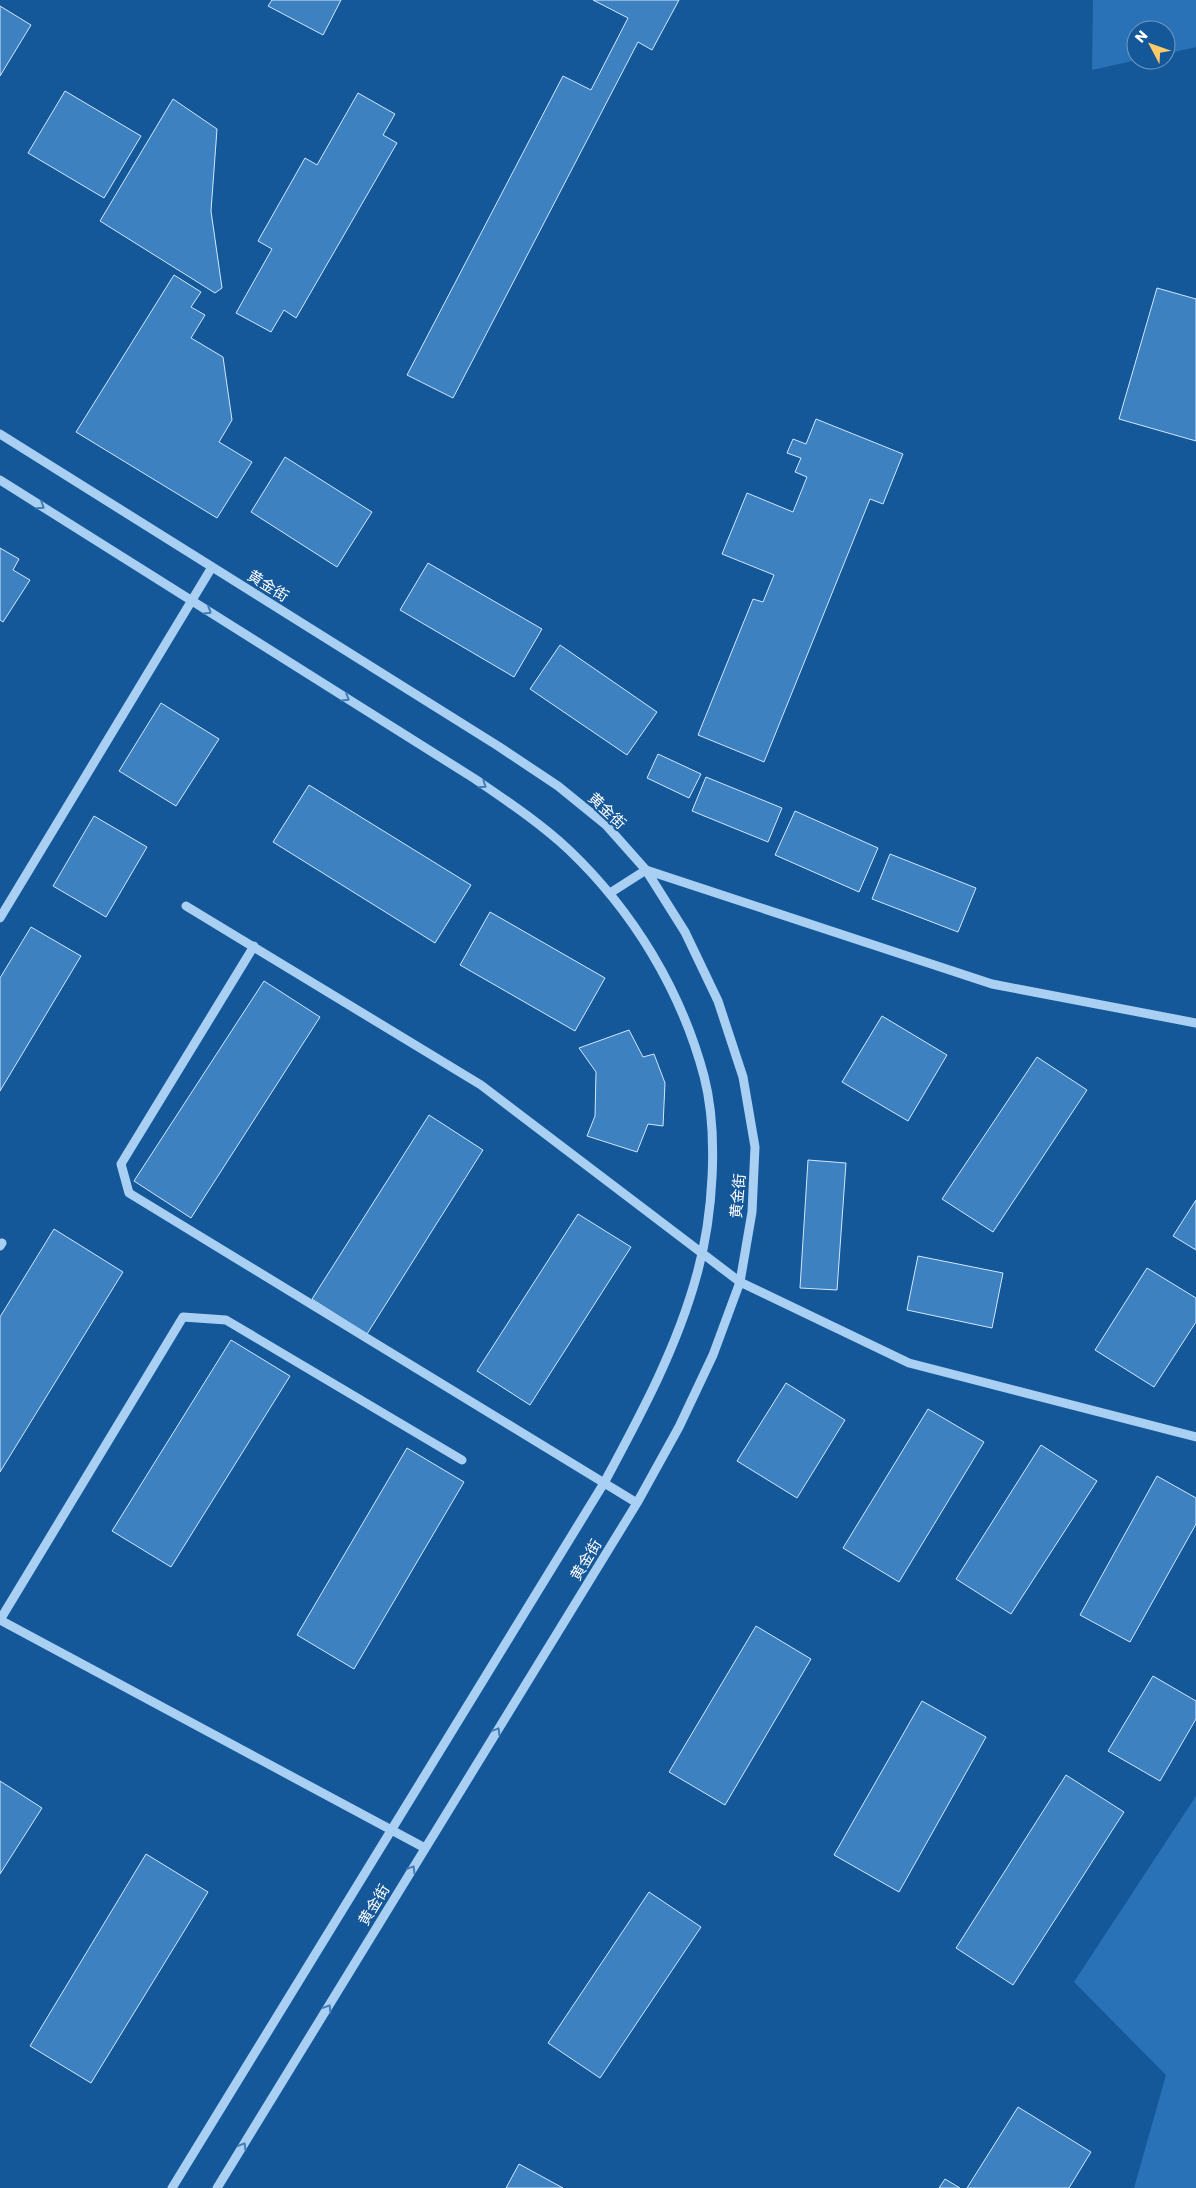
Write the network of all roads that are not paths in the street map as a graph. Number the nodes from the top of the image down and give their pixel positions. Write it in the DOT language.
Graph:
graph roads {
  1 [pos="0,434"];
  2 [pos="0,480"];
  3 [pos="212,567"];
  4 [pos="192,601"];
  5 [pos="646,870"];
  6 [pos="610,893"];
  7 [pos="186,906"];
  8 [pos="0,918"];
  9 [pos="254,946"];
  10 [pos="1196,1023"];
  11 [pos="701,1252"];
  12 [pos="740,1282"];
  13 [pos="1196,1437"];
  14 [pos="462,1460"];
  15 [pos="604,1483"];
  16 [pos="636,1503"];
  17 [pos="0,1620"];
  18 [pos="392,1830"];
  19 [pos="425,1848"];
  20 [pos="172,2188"];
  21 [pos="218,2188"];
  1 -- 3 [label="street, 黄金街"];
  2 -- 4 [label="street, 黄金街, one-way"];
  3 -- 4 [label="street"];
  3 -- 5 [label="street, 黄金街"];
  4 -- 6 [label="street, 黄金街, one-way"];
  4 -- 8 [label="street"];
  5 -- 6 [label="street"];
  5 -- 10 [label="street"];
  5 -- 12 [label="street, 黄金街"];
  6 -- 11 [label="street, 黄金街"];
  7 -- 9 [label="street"];
  9 -- 11 [label="street"];
  9 -- 15 [label="street"];
  11 -- 12 [label="street"];
  11 -- 15 [label="street, 黄金街"];
  12 -- 13 [label="street"];
  12 -- 16 [label="street, 黄金街"];
  14 -- 17 [label="street"];
  15 -- 16 [label="street"];
  15 -- 18 [label="street, 黄金街"];
  19 -- 16 [label="street, 黄金街, one-way"];
  17 -- 18 [label="street"];
  18 -- 19 [label="street"];
  18 -- 20 [label="street, 黄金街"];
  21 -- 19 [label="street, 黄金街, one-way"];
}
